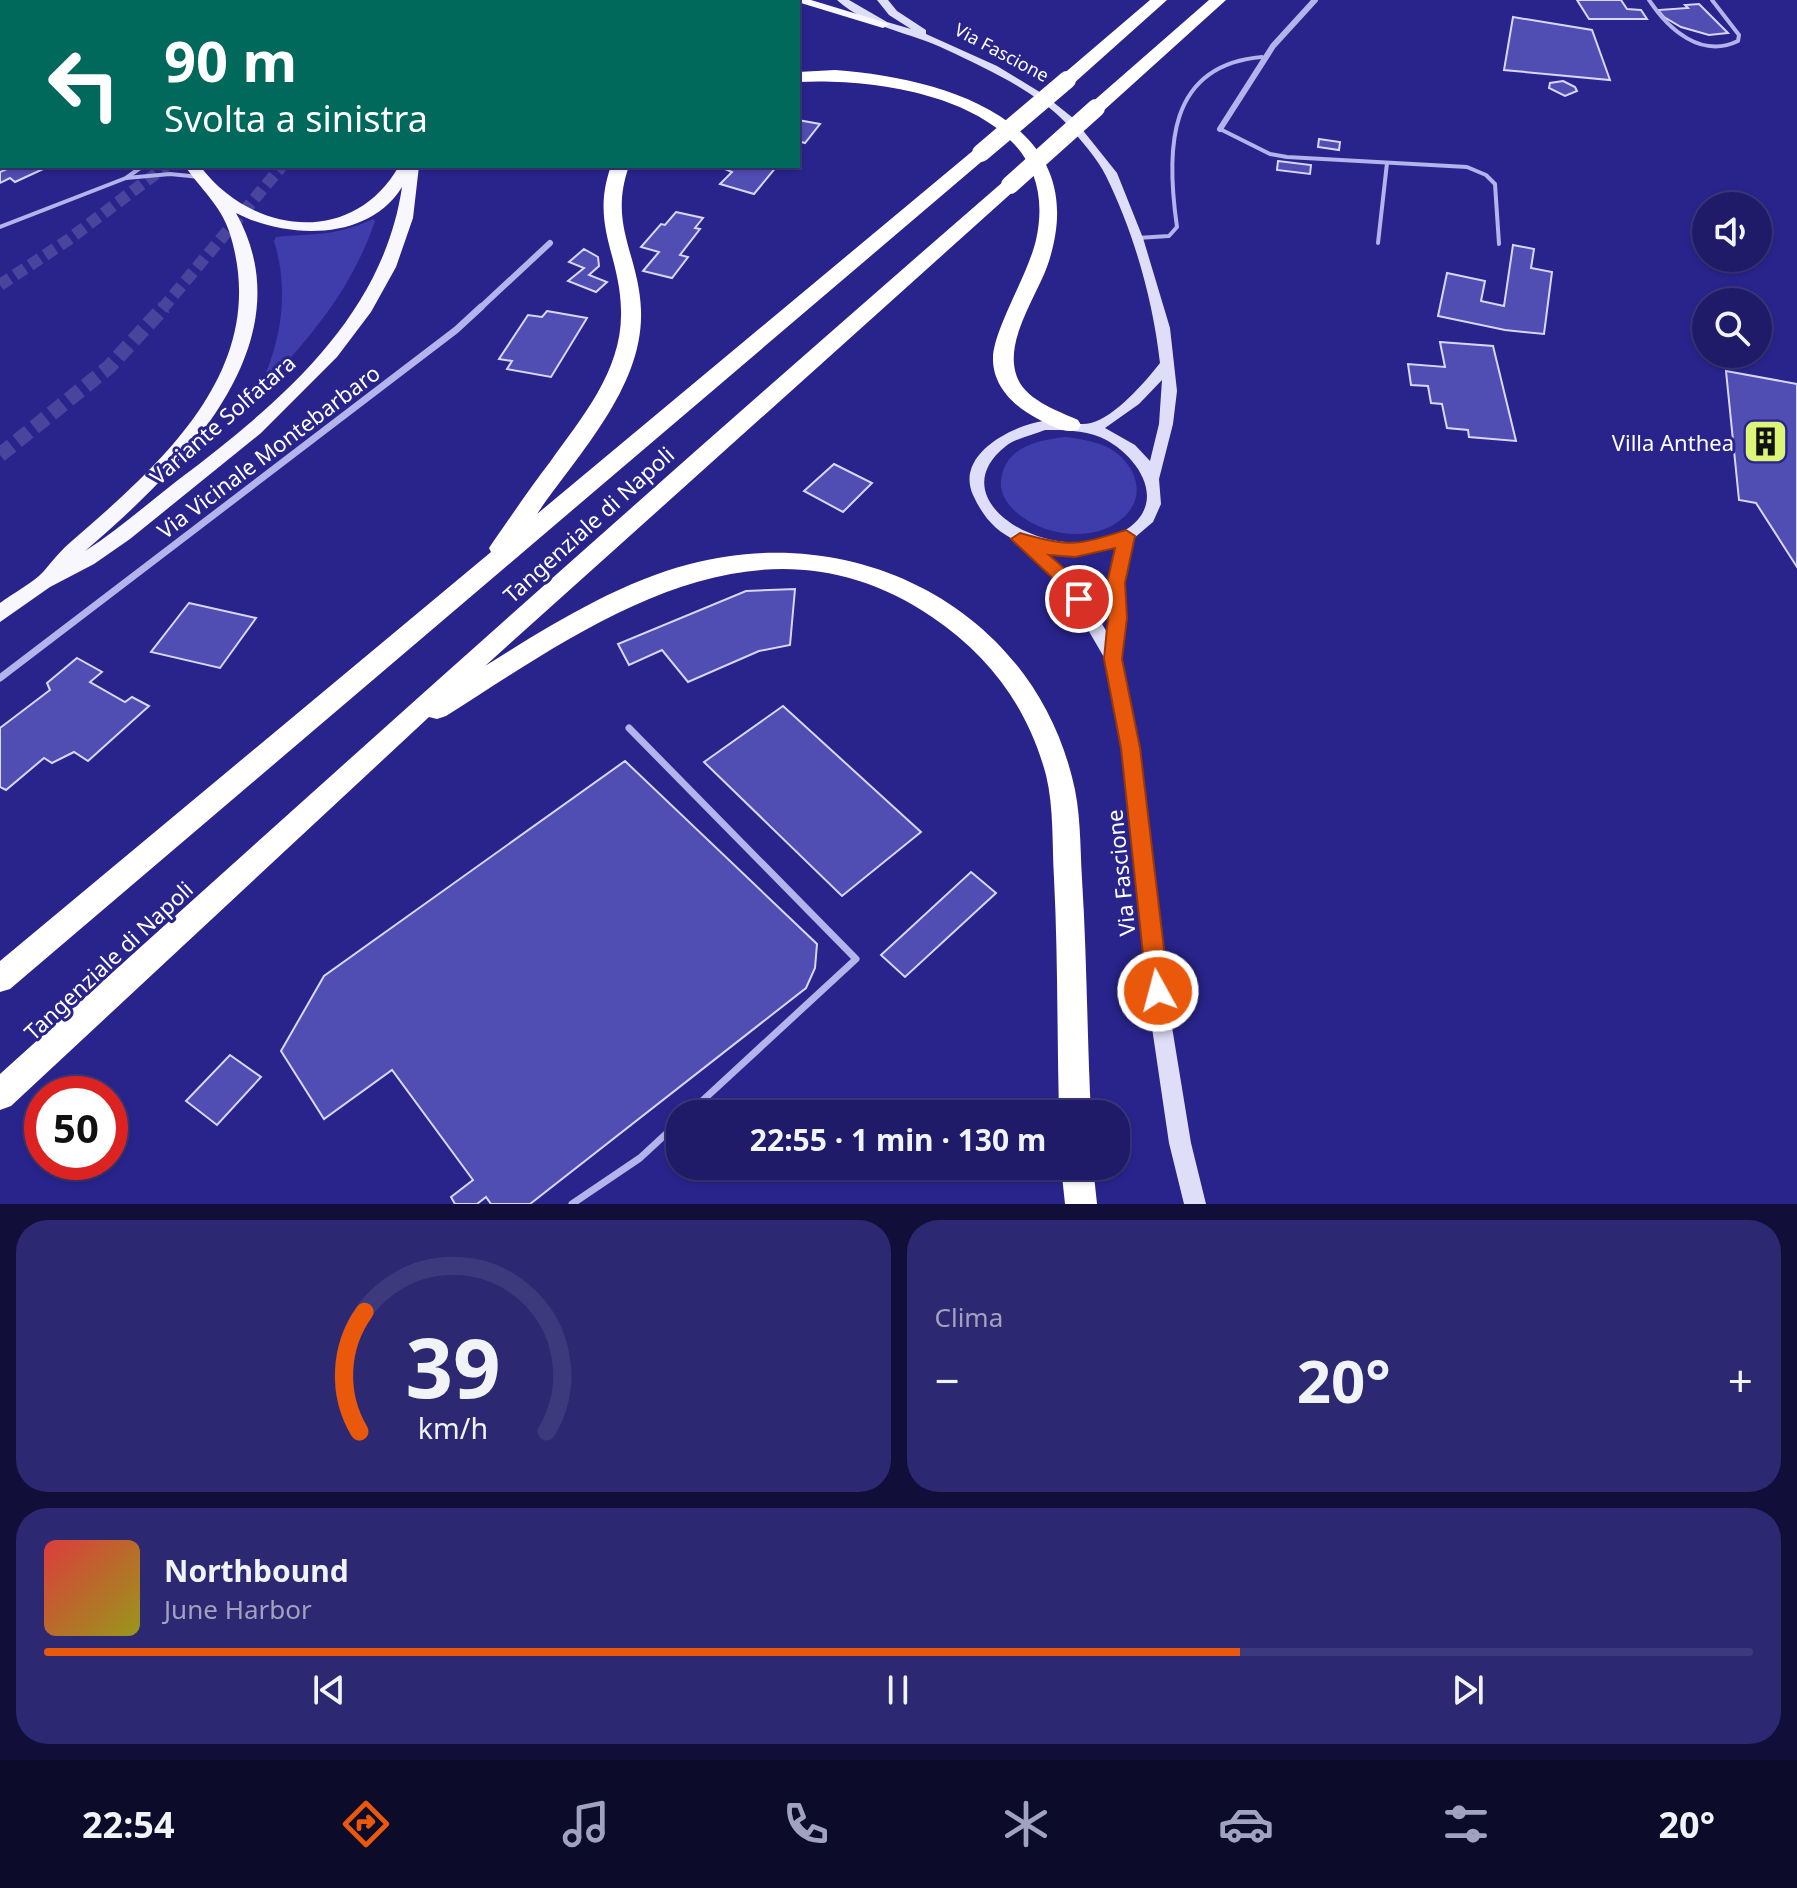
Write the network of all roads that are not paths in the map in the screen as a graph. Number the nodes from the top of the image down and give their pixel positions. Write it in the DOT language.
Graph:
graph roads {
  1 [pos="842,0"];
  2 [pos="882,0"];
  3 [pos="1159,0"];
  4 [pos="1218,0"];
  5 [pos="1315,0"];
  6 [pos="1649,0"];
  7 [pos="1712,0"];
  8 [pos="800,1"];
  9 [pos="883,24"];
  10 [pos="937,41"];
  11 [pos="1262,57"];
  12 [pos="800,77"];
  13 [pos="1220,129"];
  14 [pos="1387,163"];
  15 [pos="140,168"];
  16 [pos="405,168"];
  17 [pos="412,168"];
  18 [pos="619,168"];
  19 [pos="126,178"];
  20 [pos="201,178"];
  21 [pos="0,227"];
  22 [pos="1137,238"];
  23 [pos="550,243"];
  24 [pos="1378,243"];
  25 [pos="1499,244"];
  26 [pos="1168,362"];
  27 [pos="1070,425"];
  28 [pos="1092,429"];
  29 [pos="1153,477"];
  30 [pos="1126,536"];
  31 [pos="1020,539"];
  32 [pos="48,578"];
  33 [pos="480,578"];
  34 [pos="0,614"];
  35 [pos="1113,659"];
  36 [pos="0,678"];
  37 [pos="629,728"];
  38 [pos="384,742"];
  39 [pos="0,979"];
  40 [pos="0,1095"];
  41 [pos="703,1100"];
  42 [pos="1075,1100"];
  43 [pos="666,1134"];
  44 [pos="1078,1180"];
  45 [pos="572,1204"];
  46 [pos="1081,1204"];
  47 [pos="1195,1204"];
  1 -- 9 [label="main road, Via Fascione"];
  2 -- 10 [label="main road"];
  3 -- 33 [label="highway, Tangenziale di Napoli, bridge"];
  4 -- 38 [label="highway, Tangenziale di Napoli, bridge"];
  5 -- 11 [label="street"];
  6 -- 7 [label="lane"];
  8 -- 9 [label="main road"];
  9 -- 10 [label="main road, Via Fascione"];
  10 -- 22 [label="main road, Via Fascione"];
  11 -- 13 [label="street"];
  11 -- 22 [label="lane"];
  12 -- 27 [label="highway"];
  13 -- 14 [label="lane"];
  14 -- 24 [label="lane"];
  14 -- 25 [label="lane"];
  15 -- 19 [label="lane"];
  16 -- 20 [label="main road"];
  17 -- 32 [label="main road, Variante Solfatara"];
  18 -- 33 [label="highway"];
  19 -- 20 [label="lane"];
  19 -- 21 [label="lane"];
  20 -- 32 [label="main road, Variante Solfatara"];
  22 -- 26 [label="main road, Via Fascione"];
  23 -- 36 [label="street, Via Vicinale Montebarbaro"];
  26 -- 28 [label="main road"];
  26 -- 29 [label="main road, Via Fascione"];
  27 -- 28 [label="main road"];
  27 -- 31 [label="main road"];
  28 -- 29 [label="main road"];
  29 -- 30 [label="main road"];
  30 -- 31 [label="main road"];
  30 -- 35 [label="main road, Via Fascione"];
  31 -- 35 [label="main road"];
  32 -- 34 [label="main road, Variante Solfatara"];
  33 -- 39 [label="highway, Tangenziale di Napoli"];
  35 -- 47 [label="main road, Via Fascione"];
  37 -- 41 [label="lane"];
  38 -- 40 [label="highway, Tangenziale di Napoli"];
  38 -- 42 [label="highway"];
  43 -- 45 [label="lane"];
  44 -- 46 [label="highway"];
}
